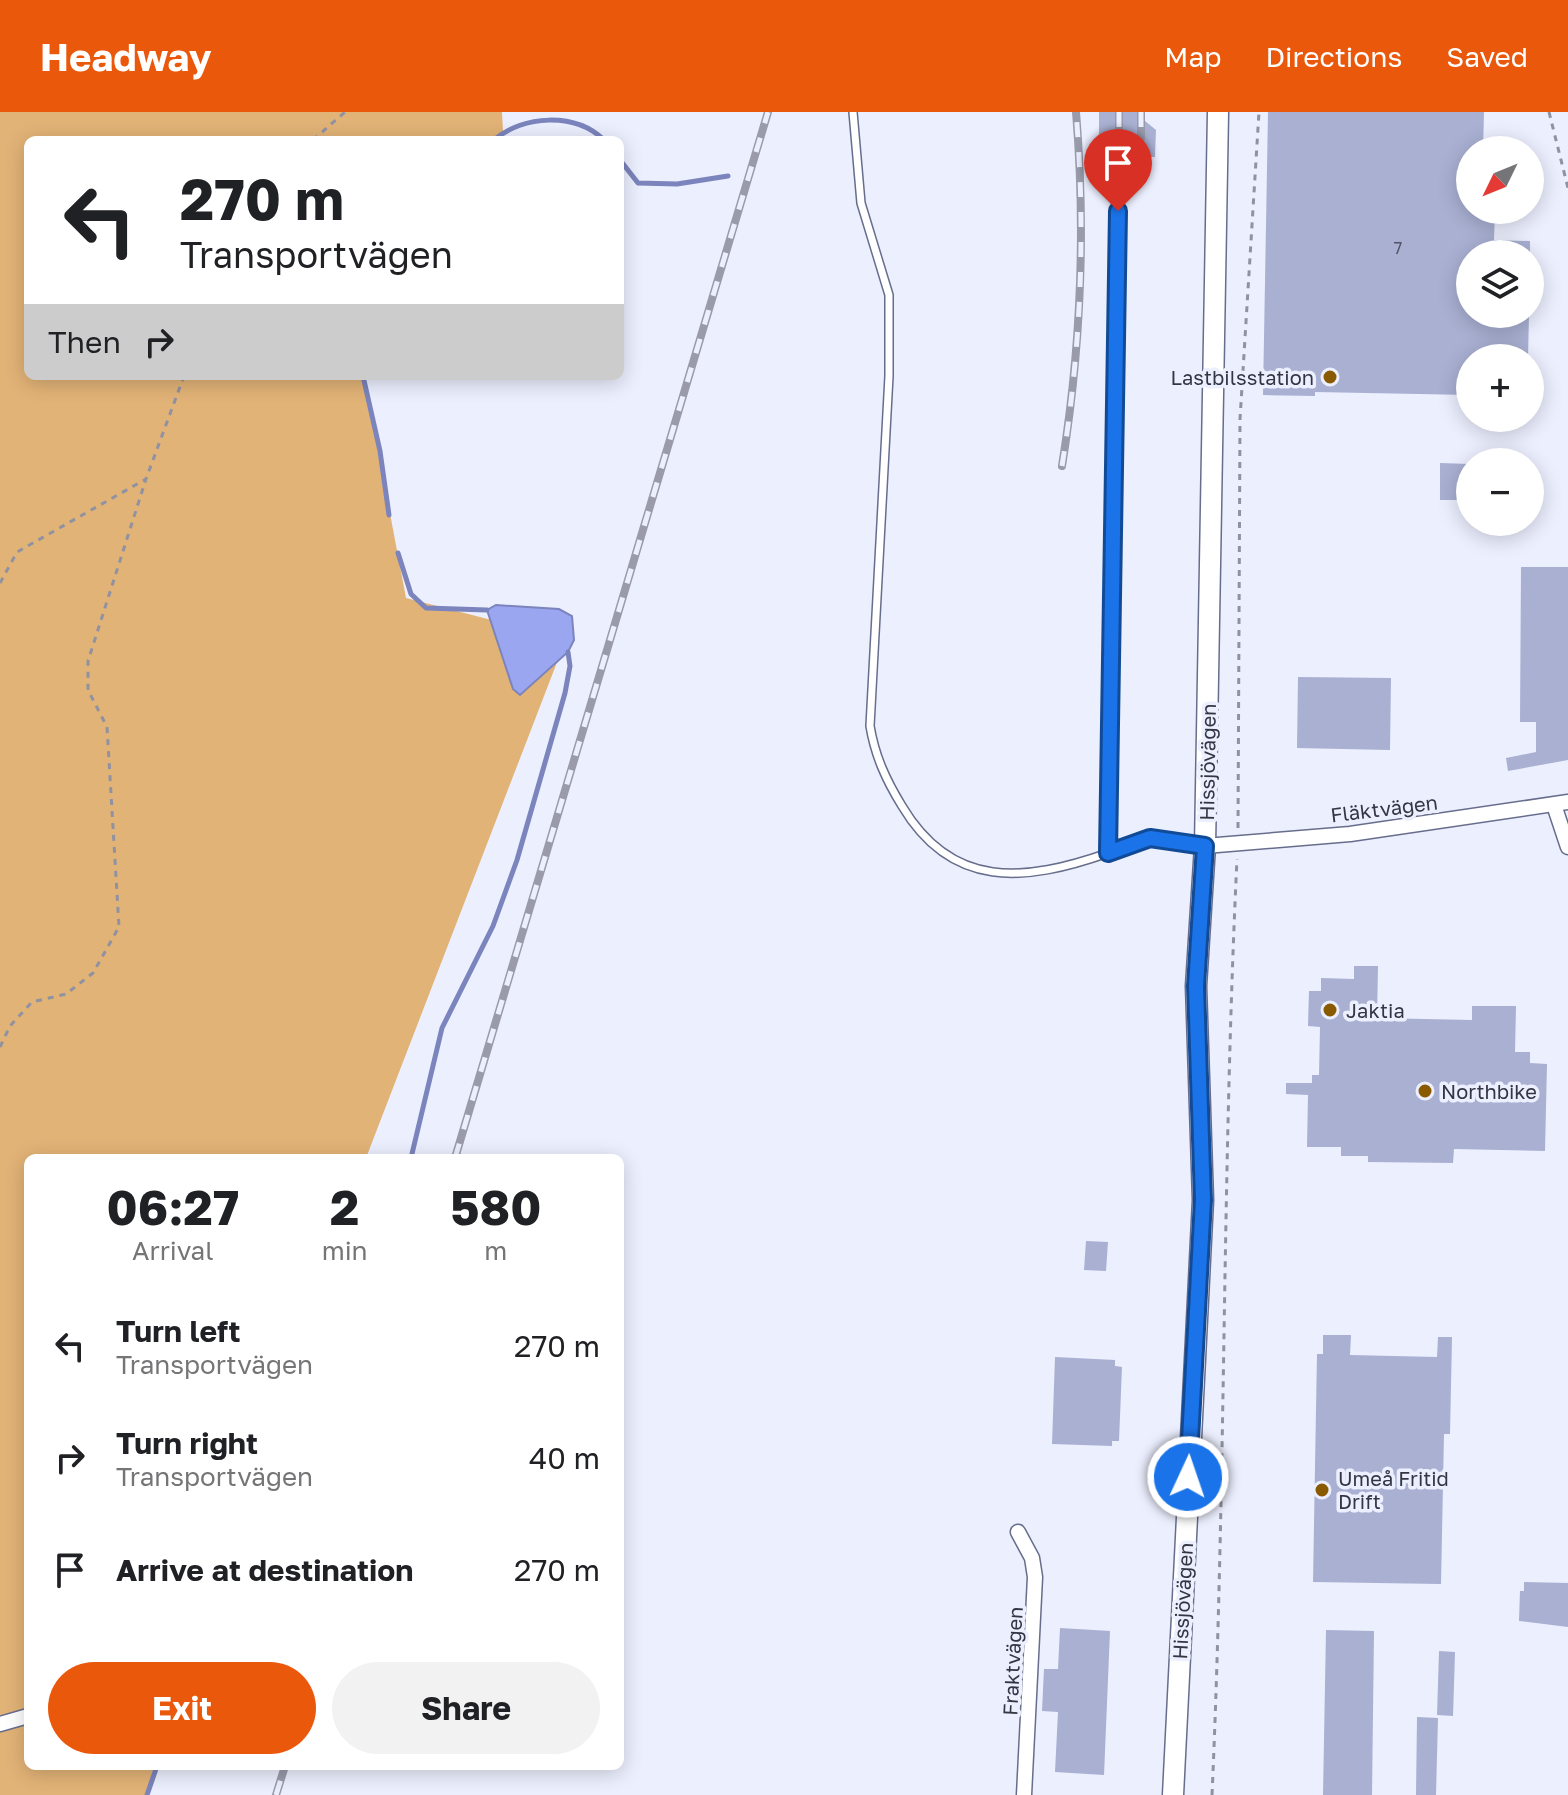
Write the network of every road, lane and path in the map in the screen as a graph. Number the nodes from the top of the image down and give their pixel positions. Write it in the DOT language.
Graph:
graph roads {
  1 [pos="345,112"];
  2 [pos="853,112"];
  3 [pos="1218,112"];
  4 [pos="1259,112"];
  5 [pos="1549,112"];
  6 [pos="318,136"];
  7 [pos="1568,188"];
  8 [pos="1118,211"];
  9 [pos="183,380"];
  10 [pos="146,479"];
  11 [pos="0,583"];
  12 [pos="1561,803"];
  13 [pos="1237,843"];
  14 [pos="1205,846"];
  15 [pos="1568,847"];
  16 [pos="1108,853"];
  17 [pos="0,1047"];
  18 [pos="1018,1532"];
  19 [pos="24,1717"];
  20 [pos="0,1724"];
  21 [pos="1024,1795"];
  22 [pos="1173,1795"];
  23 [pos="1212,1795"];
  1 -- 6 [label="path"];
  2 -- 16 [label="lane"];
  3 -- 14 [label="main road, Hissjövägen"];
  4 -- 13 [label="path"];
  5 -- 7 [label="path"];
  8 -- 16 [label="lane"];
  9 -- 10 [label="path"];
  10 -- 11 [label="path"];
  10 -- 17 [label="path"];
  12 -- 13 [label="street, Fläktvägen"];
  12 -- 15 [label="street"];
  13 -- 14 [label="street, Fläktvägen"];
  13 -- 23 [label="path"];
  14 -- 16 [label="lane"];
  14 -- 22 [label="main road, Hissjövägen"];
  18 -- 21 [label="street, Fraktvägen"];
  19 -- 20 [label="street"];
}
